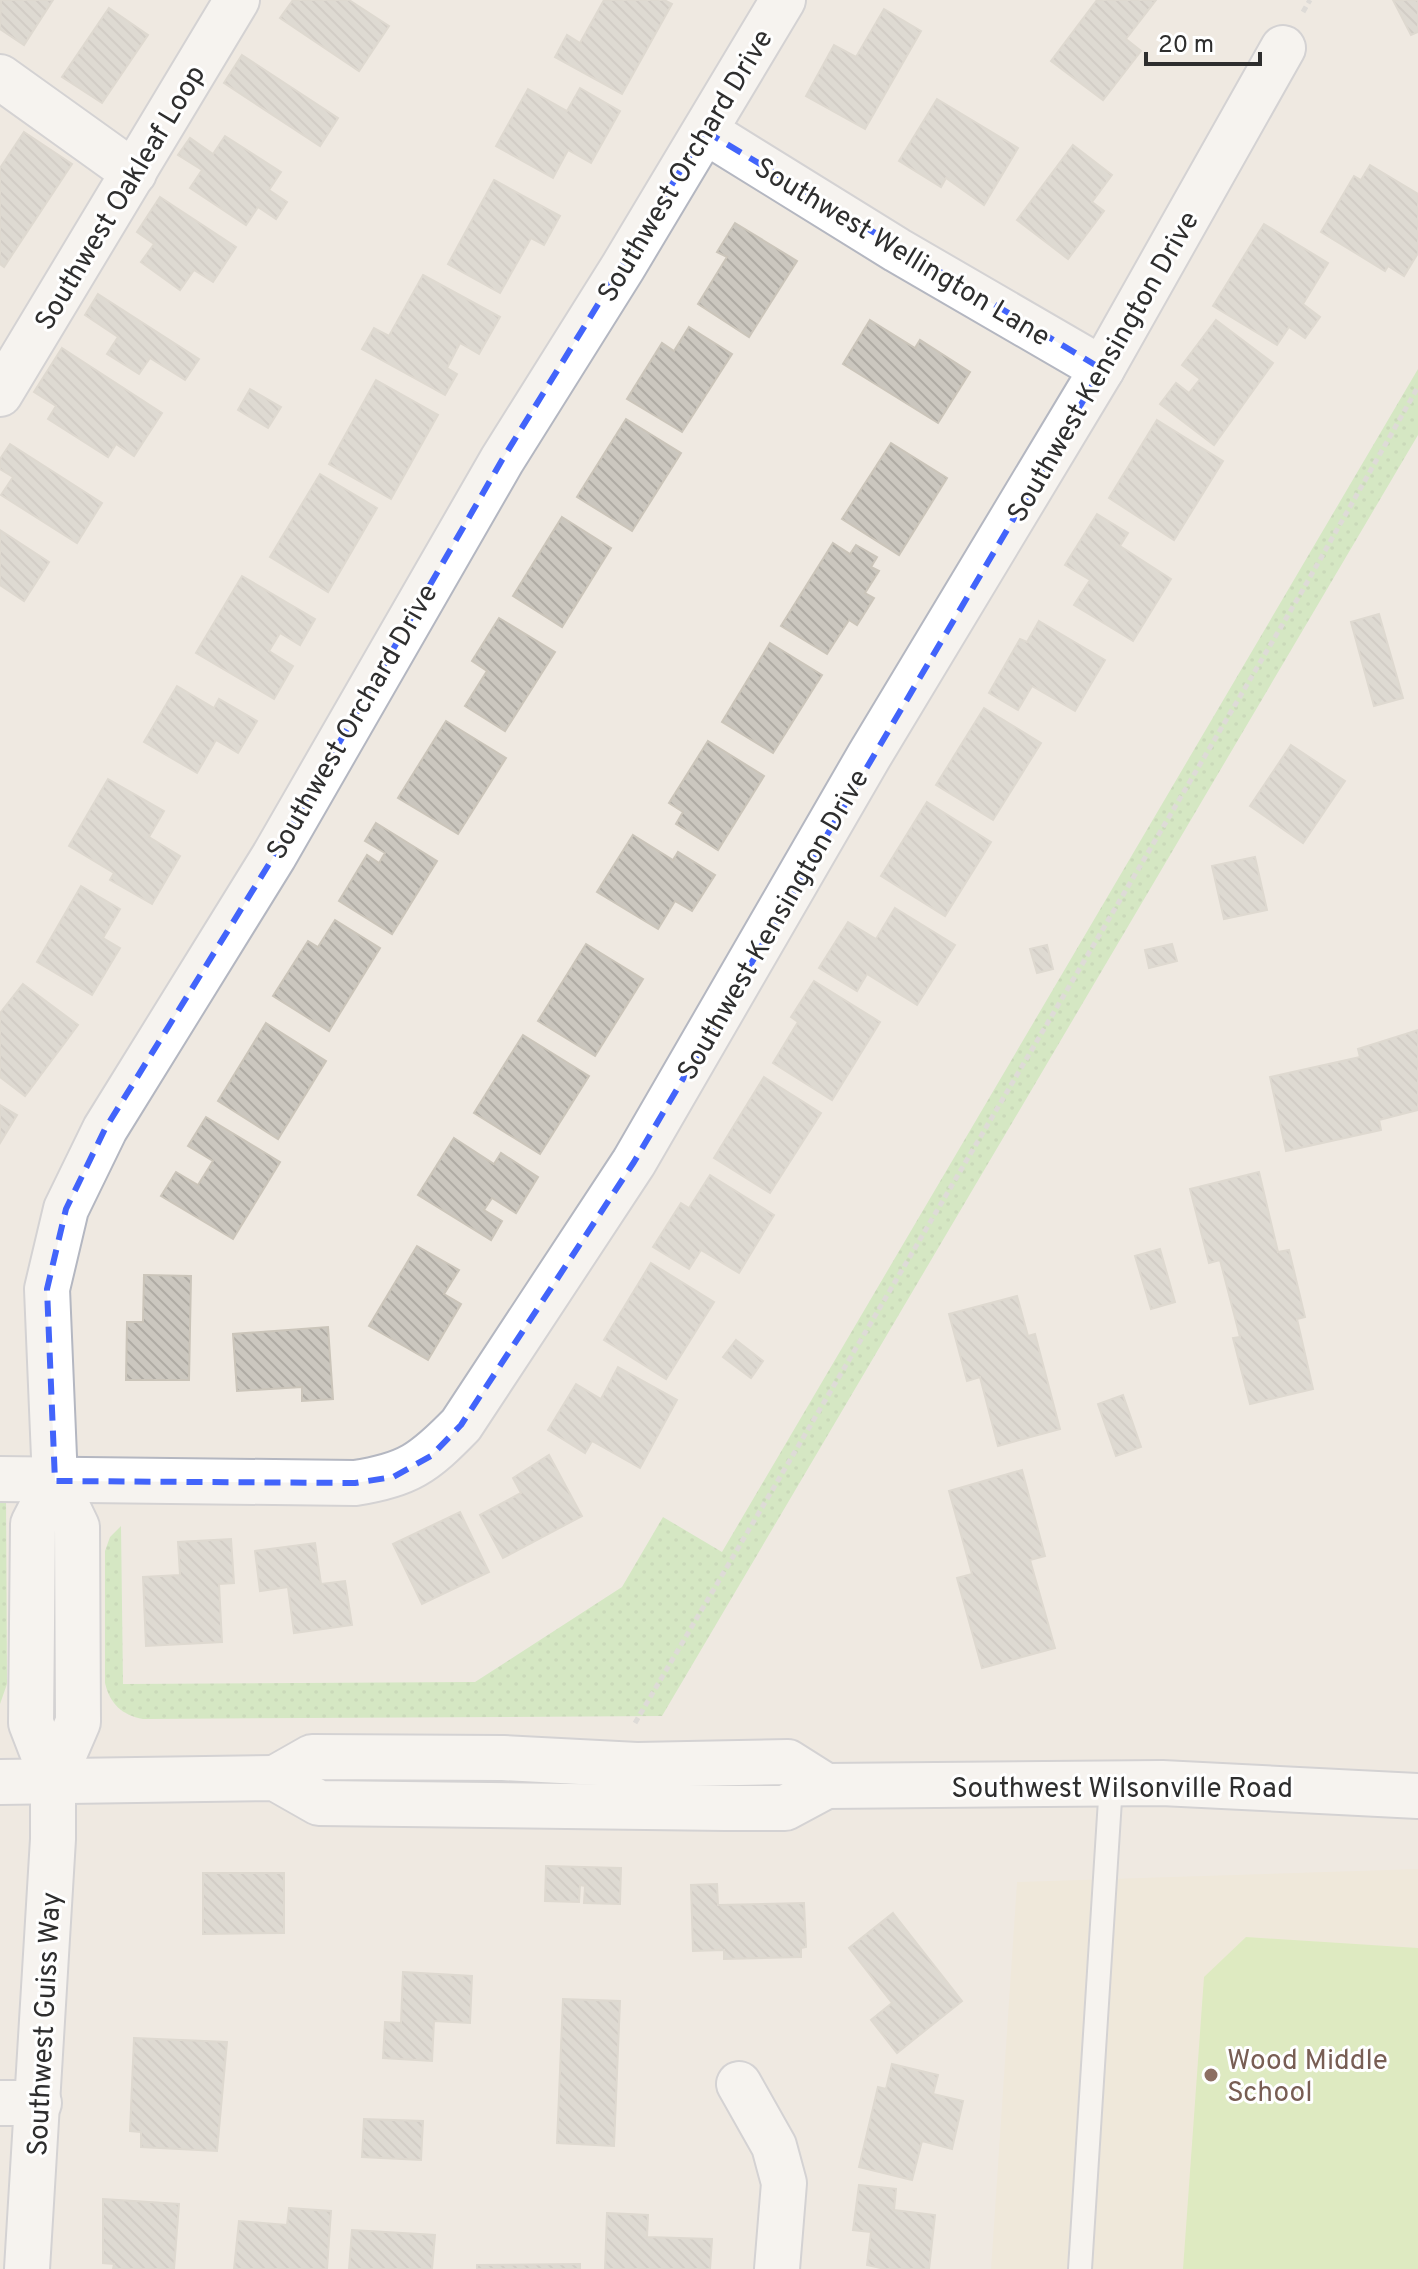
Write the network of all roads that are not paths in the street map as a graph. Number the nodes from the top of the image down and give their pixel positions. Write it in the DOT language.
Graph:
graph roads {
  1 [pos="237,0"];
  2 [pos="783,0"];
  3 [pos="1283,48"];
  4 [pos="0,77"];
  5 [pos="705,131"];
  6 [pos="134,173"];
  7 [pos="1102,369"];
  8 [pos="0,394"];
  9 [pos="0,1479"];
  10 [pos="55,1481"];
  11 [pos="53,1780"];
  12 [pos="0,1782"];
  13 [pos="1111,1784"];
  14 [pos="1418,1796"];
  15 [pos="739,2084"];
  16 [pos="20,2103"];
  17 [pos="27,2269"];
  18 [pos="777,2269"];
  19 [pos="1080,2269"];
  1 -- 6 [label="street, Southwest Oakleaf Loop"];
  2 -- 5 [label="street, Southwest Orchard Drive"];
  3 -- 7 [label="street, Southwest Kensington Drive"];
  4 -- 6 [label="street"];
  5 -- 7 [label="street, Southwest Wellington Lane"];
  5 -- 10 [label="street, Southwest Orchard Drive"];
  6 -- 8 [label="street, Southwest Oakleaf Loop"];
  7 -- 10 [label="street, Southwest Kensington Drive"];
  9 -- 10 [label="street, Southwest Kensington Drive"];
  10 -- 11 [label="street, Southwest Orchard Drive"];
  11 -- 12 [label="street, Southwest Wilsonville Road"];
  11 -- 13 [label="street, Southwest Wilsonville Road"];
  11 -- 16 [label="street, Southwest Guiss Way"];
  13 -- 14 [label="street, Southwest Wilsonville Road"];
  13 -- 19 [label="lane"];
  15 -- 18 [label="street"];
  16 -- 17 [label="street, Southwest Guiss Way"];
}
